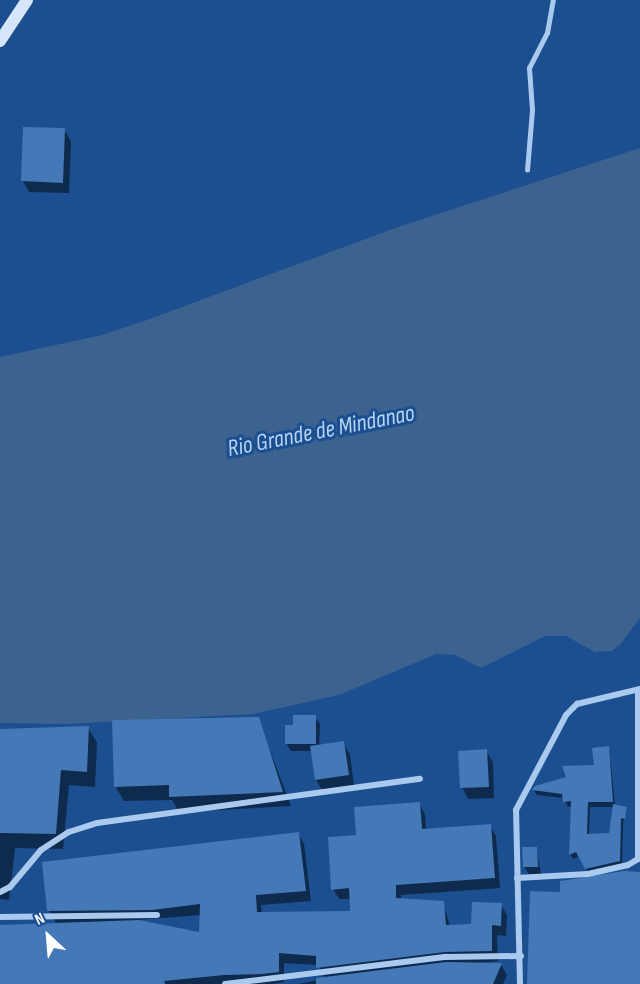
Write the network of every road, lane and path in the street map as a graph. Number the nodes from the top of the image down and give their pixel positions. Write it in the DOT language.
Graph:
graph roads {
  1 [pos="27,0"];
  2 [pos="553,0"];
  3 [pos="0,41"];
  4 [pos="527,170"];
  5 [pos="639,689"];
  6 [pos="420,779"];
  7 [pos="518,878"];
  8 [pos="0,892"];
  9 [pos="157,915"];
  10 [pos="0,917"];
  11 [pos="521,956"];
  12 [pos="225,984"];
  13 [pos="520,984"];
  1 -- 3 [label="street"];
  2 -- 4 [label="lane"];
  5 -- 7 [label="street"];
  5 -- 7 [label="street"];
  6 -- 8 [label="street"];
  7 -- 11 [label="street"];
  9 -- 10 [label="street"];
  11 -- 12 [label="street"];
  11 -- 13 [label="street"];
}
